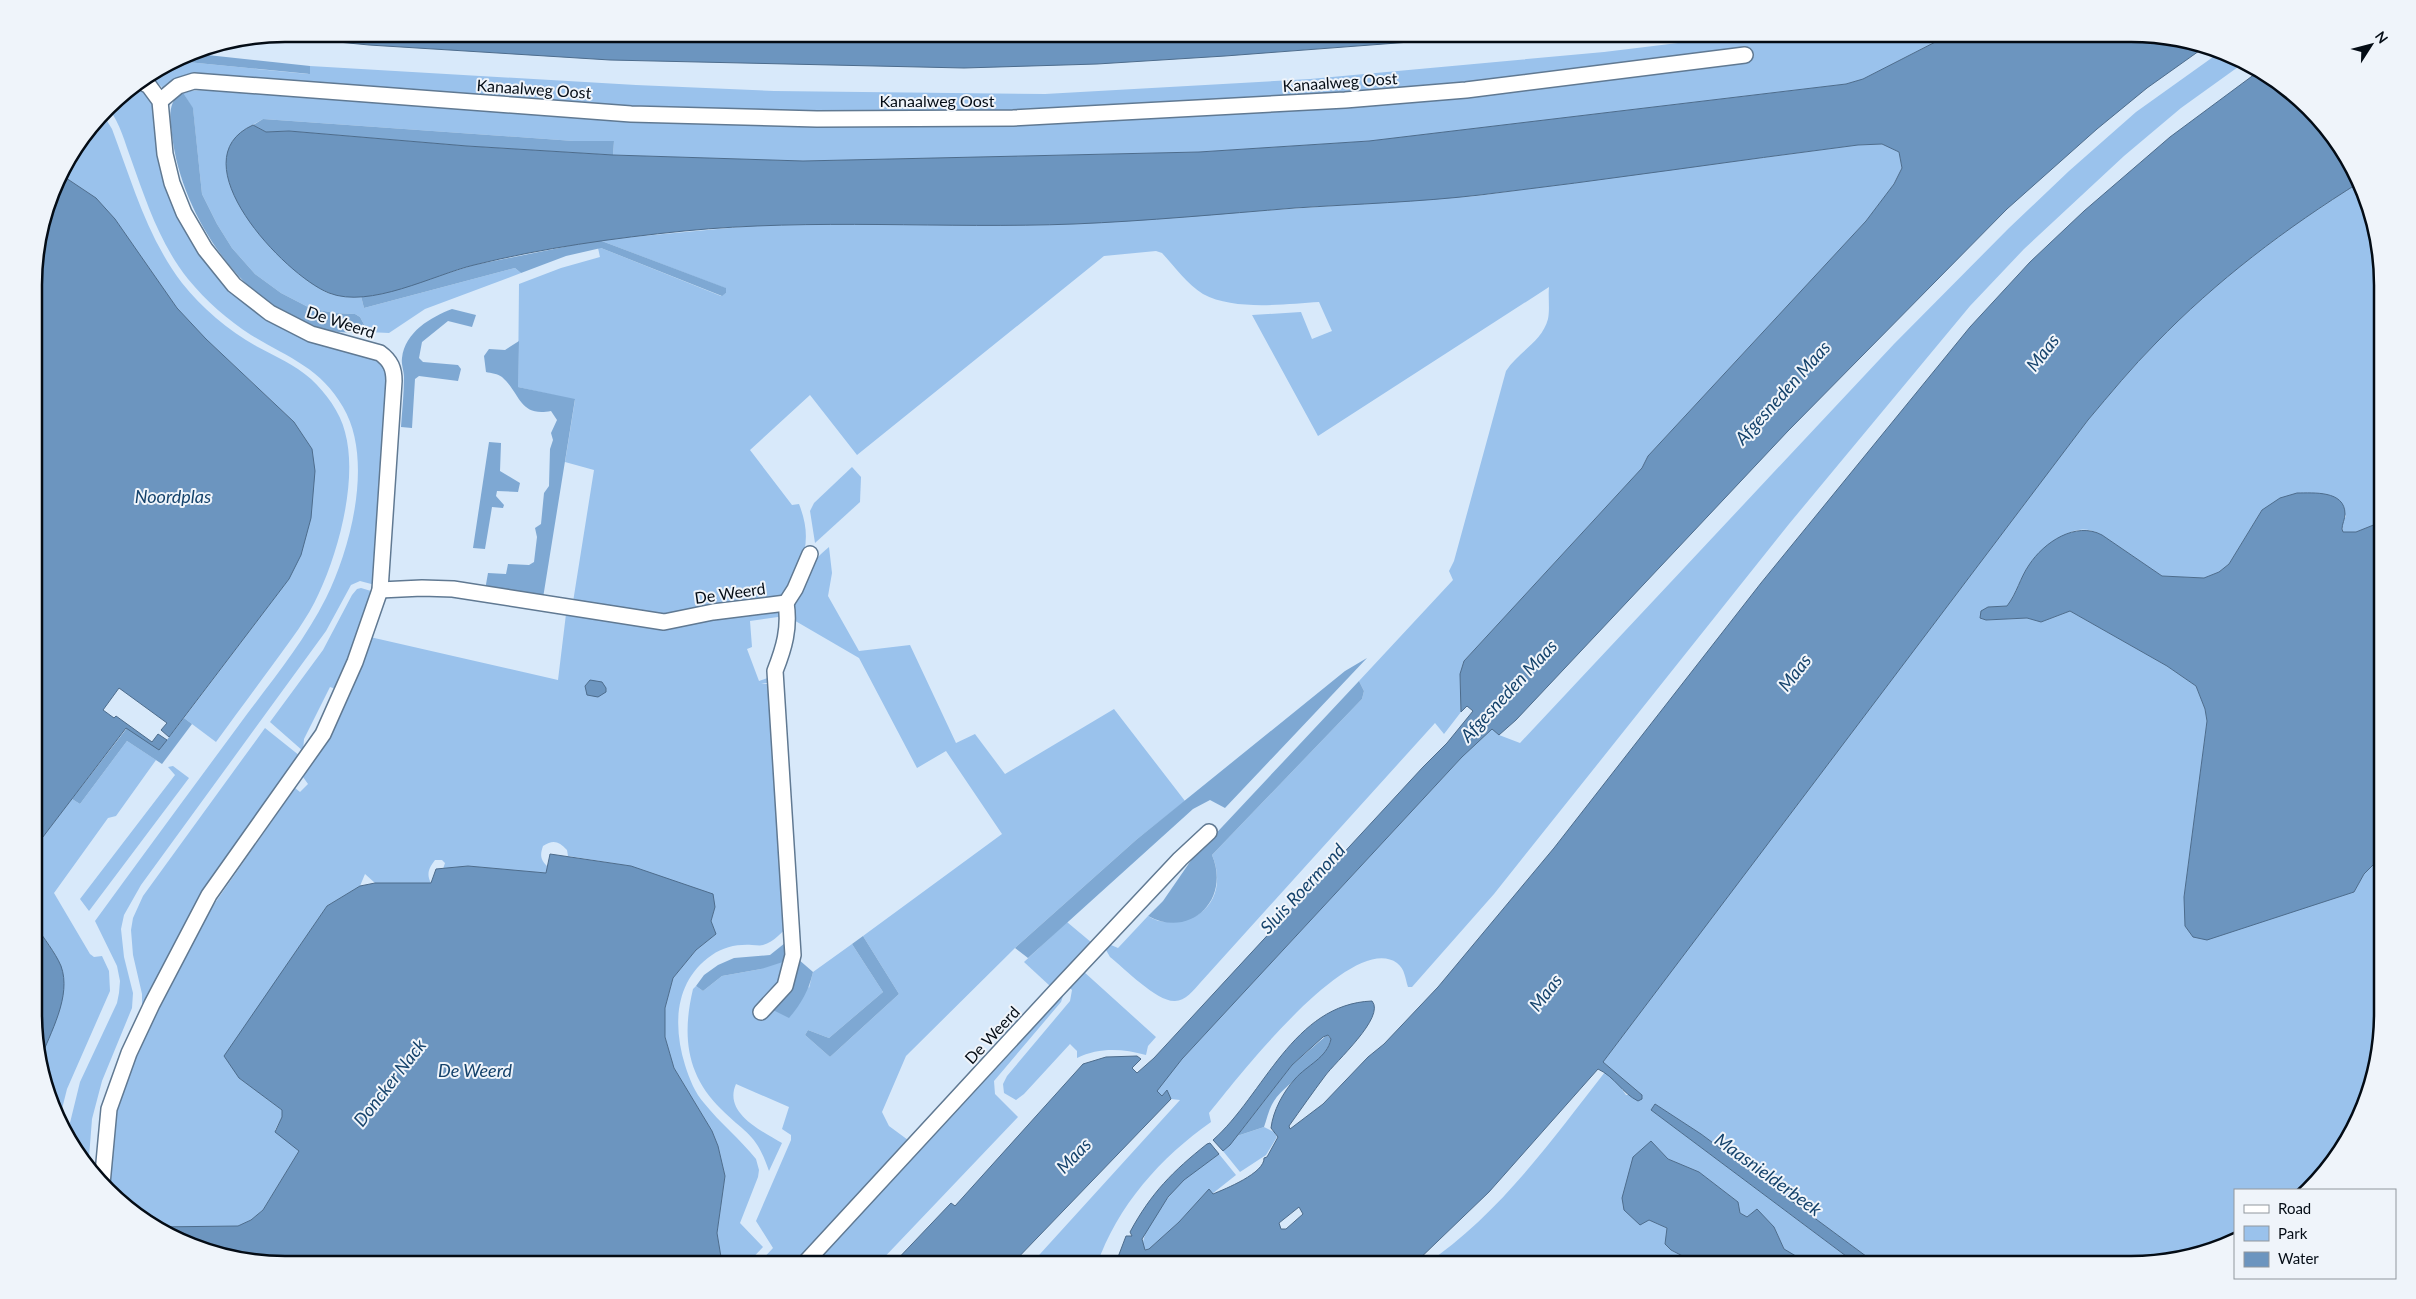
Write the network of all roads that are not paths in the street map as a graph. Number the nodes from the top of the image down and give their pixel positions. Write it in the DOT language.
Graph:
graph roads {
  1 [pos="1745,55"];
  2 [pos="147,85"];
  3 [pos="160,101"];
  4 [pos="810,554"];
  5 [pos="380,590"];
  6 [pos="786,603"];
  7 [pos="1209,832"];
  8 [pos="760,1012"];
  9 [pos="103,1174"];
  10 [pos="811,1256"];
  1 -- 3 [label="street, Kanaalweg Oost"];
  2 -- 3 [label="street"];
  3 -- 5 [label="street, De Weerd"];
  4 -- 6 [label="street"];
  5 -- 6 [label="street, De Weerd"];
  5 -- 9 [label="street, De Weerd"];
  6 -- 8 [label="street, De Weerd"];
  7 -- 10 [label="street, De Weerd"];
}
